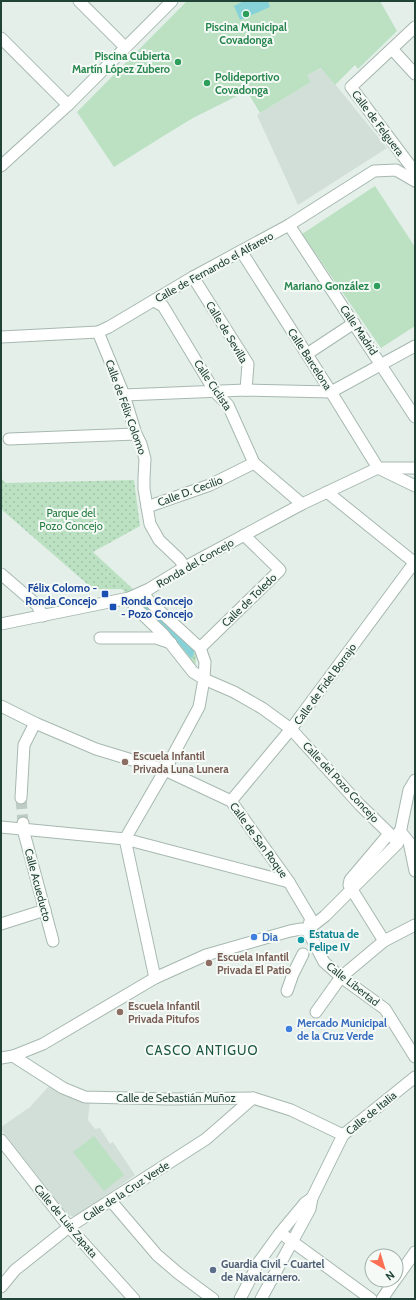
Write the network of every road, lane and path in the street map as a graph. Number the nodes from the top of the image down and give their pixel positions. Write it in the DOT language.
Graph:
graph roads {
  1 [pos="79,1"];
  2 [pos="172,1"];
  3 [pos="415,27"];
  4 [pos="1,38"];
  5 [pos="125,47"];
  6 [pos="392,49"];
  7 [pos="415,74"];
  8 [pos="68,105"];
  9 [pos="3,160"];
  10 [pos="415,172"];
  11 [pos="415,181"];
  12 [pos="289,225"];
  13 [pos="241,251"];
  14 [pos="193,277"];
  15 [pos="154,300"];
  16 [pos="354,323"];
  17 [pos="98,332"];
  18 [pos="1,337"];
  19 [pos="415,346"];
  20 [pos="307,354"];
  21 [pos="382,365"];
  22 [pos="246,390"];
  23 [pos="215,392"];
  24 [pos="331,392"];
  25 [pos="124,396"];
  26 [pos="415,417"];
  27 [pos="136,434"];
  28 [pos="9,439"];
  29 [pos="254,464"];
  30 [pos="378,468"];
  31 [pos="415,468"];
  32 [pos="415,486"];
  33 [pos="327,492"];
  34 [pos="302,504"];
  35 [pos="147,507"];
  36 [pos="244,535"];
  37 [pos="415,563"];
  38 [pos="185,567"];
  39 [pos="1,574"];
  40 [pos="143,592"];
  41 [pos="129,598"];
  42 [pos="43,616"];
  43 [pos="1,624"];
  44 [pos="100,638"];
  45 [pos="171,643"];
  46 [pos="200,648"];
  47 [pos="204,679"];
  48 [pos="1,706"];
  49 [pos="35,723"];
  50 [pos="291,729"];
  51 [pos="165,770"];
  52 [pos="415,780"];
  53 [pos="21,798"];
  54 [pos="231,801"];
  55 [pos="23,826"];
  56 [pos="1,827"];
  57 [pos="397,835"];
  58 [pos="125,839"];
  59 [pos="415,871"];
  60 [pos="289,882"];
  61 [pos="352,888"];
  62 [pos="45,910"];
  63 [pos="1,924"];
  64 [pos="415,925"];
  65 [pos="307,930"];
  66 [pos="53,941"];
  67 [pos="384,941"];
  68 [pos="303,954"];
  69 [pos="341,977"];
  70 [pos="155,978"];
  71 [pos="287,992"];
  72 [pos="316,1012"];
  73 [pos="13,1056"];
  74 [pos="415,1057"];
  75 [pos="1,1058"];
  76 [pos="415,1077"];
  77 [pos="253,1098"];
  78 [pos="343,1135"];
  79 [pos="1,1140"];
  80 [pos="312,1198"];
  81 [pos="110,1201"];
  82 [pos="70,1227"];
  83 [pos="280,1233"];
  84 [pos="292,1241"];
  85 [pos="415,1252"];
  86 [pos="404,1268"];
  87 [pos="1,1286"];
  88 [pos="390,1288"];
  89 [pos="134,1299"];
  90 [pos="213,1299"];
  91 [pos="240,1299"];
  92 [pos="261,1299"];
  93 [pos="371,1299"];
  94 [pos="382,1299"];
  1 -- 5 [label="street"];
  2 -- 5 [label="street"];
  3 -- 6 [label="street, Calle de Felguera"];
  4 -- 8 [label="street"];
  5 -- 8 [label="street"];
  6 -- 7 [label="street"];
  6 -- 10 [label="street, Calle de Felguera"];
  8 -- 9 [label="street"];
  11 -- 12 [label="street, Calle de Fernando el Alfarero"];
  12 -- 13 [label="street, Calle de Fernando el Alfarero"];
  12 -- 16 [label="street, Calle Madrid"];
  13 -- 14 [label="street, Calle de Fernando el Alfarero"];
  13 -- 20 [label="street, Calle Barcelona"];
  14 -- 15 [label="street, Calle de Fernando el Alfarero"];
  14 -- 22 [label="street, Calle de Sevilla"];
  15 -- 17 [label="street, Calle de Fernando el Alfarero"];
  15 -- 23 [label="street, Calle Ciclista"];
  16 -- 20 [label="street"];
  16 -- 21 [label="street, Calle Madrid"];
  17 -- 18 [label="street, Calle de Fernando el Alfarero"];
  17 -- 25 [label="street, Calle de Félix Colomo"];
  19 -- 21 [label="street"];
  20 -- 24 [label="street, Calle Barcelona"];
  21 -- 24 [label="street"];
  21 -- 26 [label="street, Calle Madrid"];
  22 -- 23 [label="street"];
  22 -- 24 [label="street"];
  23 -- 25 [label="street"];
  23 -- 29 [label="street, Calle Ciclista"];
  24 -- 30 [label="street, Calle Barcelona"];
  25 -- 27 [label="street, Calle de Félix Colomo"];
  27 -- 28 [label="street"];
  27 -- 35 [label="street, Calle de Félix Colomo"];
  29 -- 34 [label="street, Calle Ciclista"];
  29 -- 35 [label="street, Calle D. Cecilio"];
  30 -- 31 [label="street"];
  30 -- 32 [label="street"];
  30 -- 33 [label="street, Ronda del Concejo"];
  33 -- 34 [label="street, Ronda del Concejo"];
  33 -- 37 [label="street"];
  34 -- 36 [label="street, Ronda del Concejo"];
  35 -- 38 [label="street, Calle de Félix Colomo"];
  36 -- 38 [label="street, Ronda del Concejo"];
  36 -- 46 [label="street, Calle de Toledo"];
  37 -- 50 [label="street, Calle de Fidel Borrajo"];
  38 -- 40 [label="street, Ronda del Concejo"];
  39 -- 42 [label="street"];
  40 -- 41 [label="street, Ronda del Concejo"];
  40 -- 46 [label="street"];
  41 -- 42 [label="street, Ronda del Concejo"];
  41 -- 45 [label="street, Calle del Pozo Concejo"];
  42 -- 43 [label="street, Ronda del Concejo"];
  44 -- 45 [label="street"];
  45 -- 47 [label="street, Calle del Pozo Concejo"];
  46 -- 47 [label="street"];
  47 -- 50 [label="street, Calle del Pozo Concejo"];
  47 -- 51 [label="street"];
  48 -- 49 [label="street, Calle de San Roque"];
  49 -- 51 [label="street, Calle de San Roque"];
  49 -- 53 [label="street"];
  50 -- 54 [label="street, Calle de Fidel Borrajo"];
  50 -- 57 [label="street, Calle del Pozo Concejo"];
  51 -- 54 [label="street, Calle de San Roque"];
  51 -- 58 [label="street"];
  52 -- 57 [label="street"];
  54 -- 60 [label="street, Calle de San Roque"];
  55 -- 56 [label="street"];
  55 -- 58 [label="street"];
  55 -- 62 [label="street, Calle Acueducto"];
  57 -- 59 [label="street, Calle del Pozo Concejo"];
  57 -- 61 [label="street"];
  58 -- 60 [label="street"];
  58 -- 70 [label="street"];
  60 -- 65 [label="street, Calle de San Roque"];
  61 -- 65 [label="street"];
  61 -- 67 [label="street"];
  62 -- 63 [label="street"];
  62 -- 66 [label="street, Calle Acueducto"];
  64 -- 67 [label="street"];
  65 -- 69 [label="street, Calle Libertad"];
  65 -- 70 [label="street"];
  67 -- 69 [label="street"];
  68 -- 71 [label="street"];
  69 -- 72 [label="street"];
  69 -- 74 [label="street, Calle Libertad"];
  70 -- 73 [label="street"];
  73 -- 75 [label="street"];
  73 -- 77 [label="street, Calle de Sebastián Muñoz"];
  76 -- 78 [label="street, Calle de Italia"];
  77 -- 78 [label="street, Calle de Sebastián Muñoz"];
  77 -- 81 [label="street, Calle de la Cruz Verde"];
  78 -- 80 [label="street, Calle de Italia"];
  79 -- 82 [label="street, Calle de Luis Zapata"];
  80 -- 83 [label="street, Calle de Italia"];
  80 -- 84 [label="street, Calle de Italia"];
  81 -- 82 [label="street, Calle de la Cruz Verde"];
  81 -- 90 [label="street"];
  82 -- 87 [label="street, Calle de la Cruz Verde"];
  82 -- 89 [label="street, Calle de Luis Zapata"];
  83 -- 84 [label="street"];
  83 -- 91 [label="street, Calle de Italia"];
  84 -- 92 [label="street, Calle de Italia"];
  84 -- 93 [label="street"];
  85 -- 86 [label="street"];
  88 -- 94 [label="street"];
}
